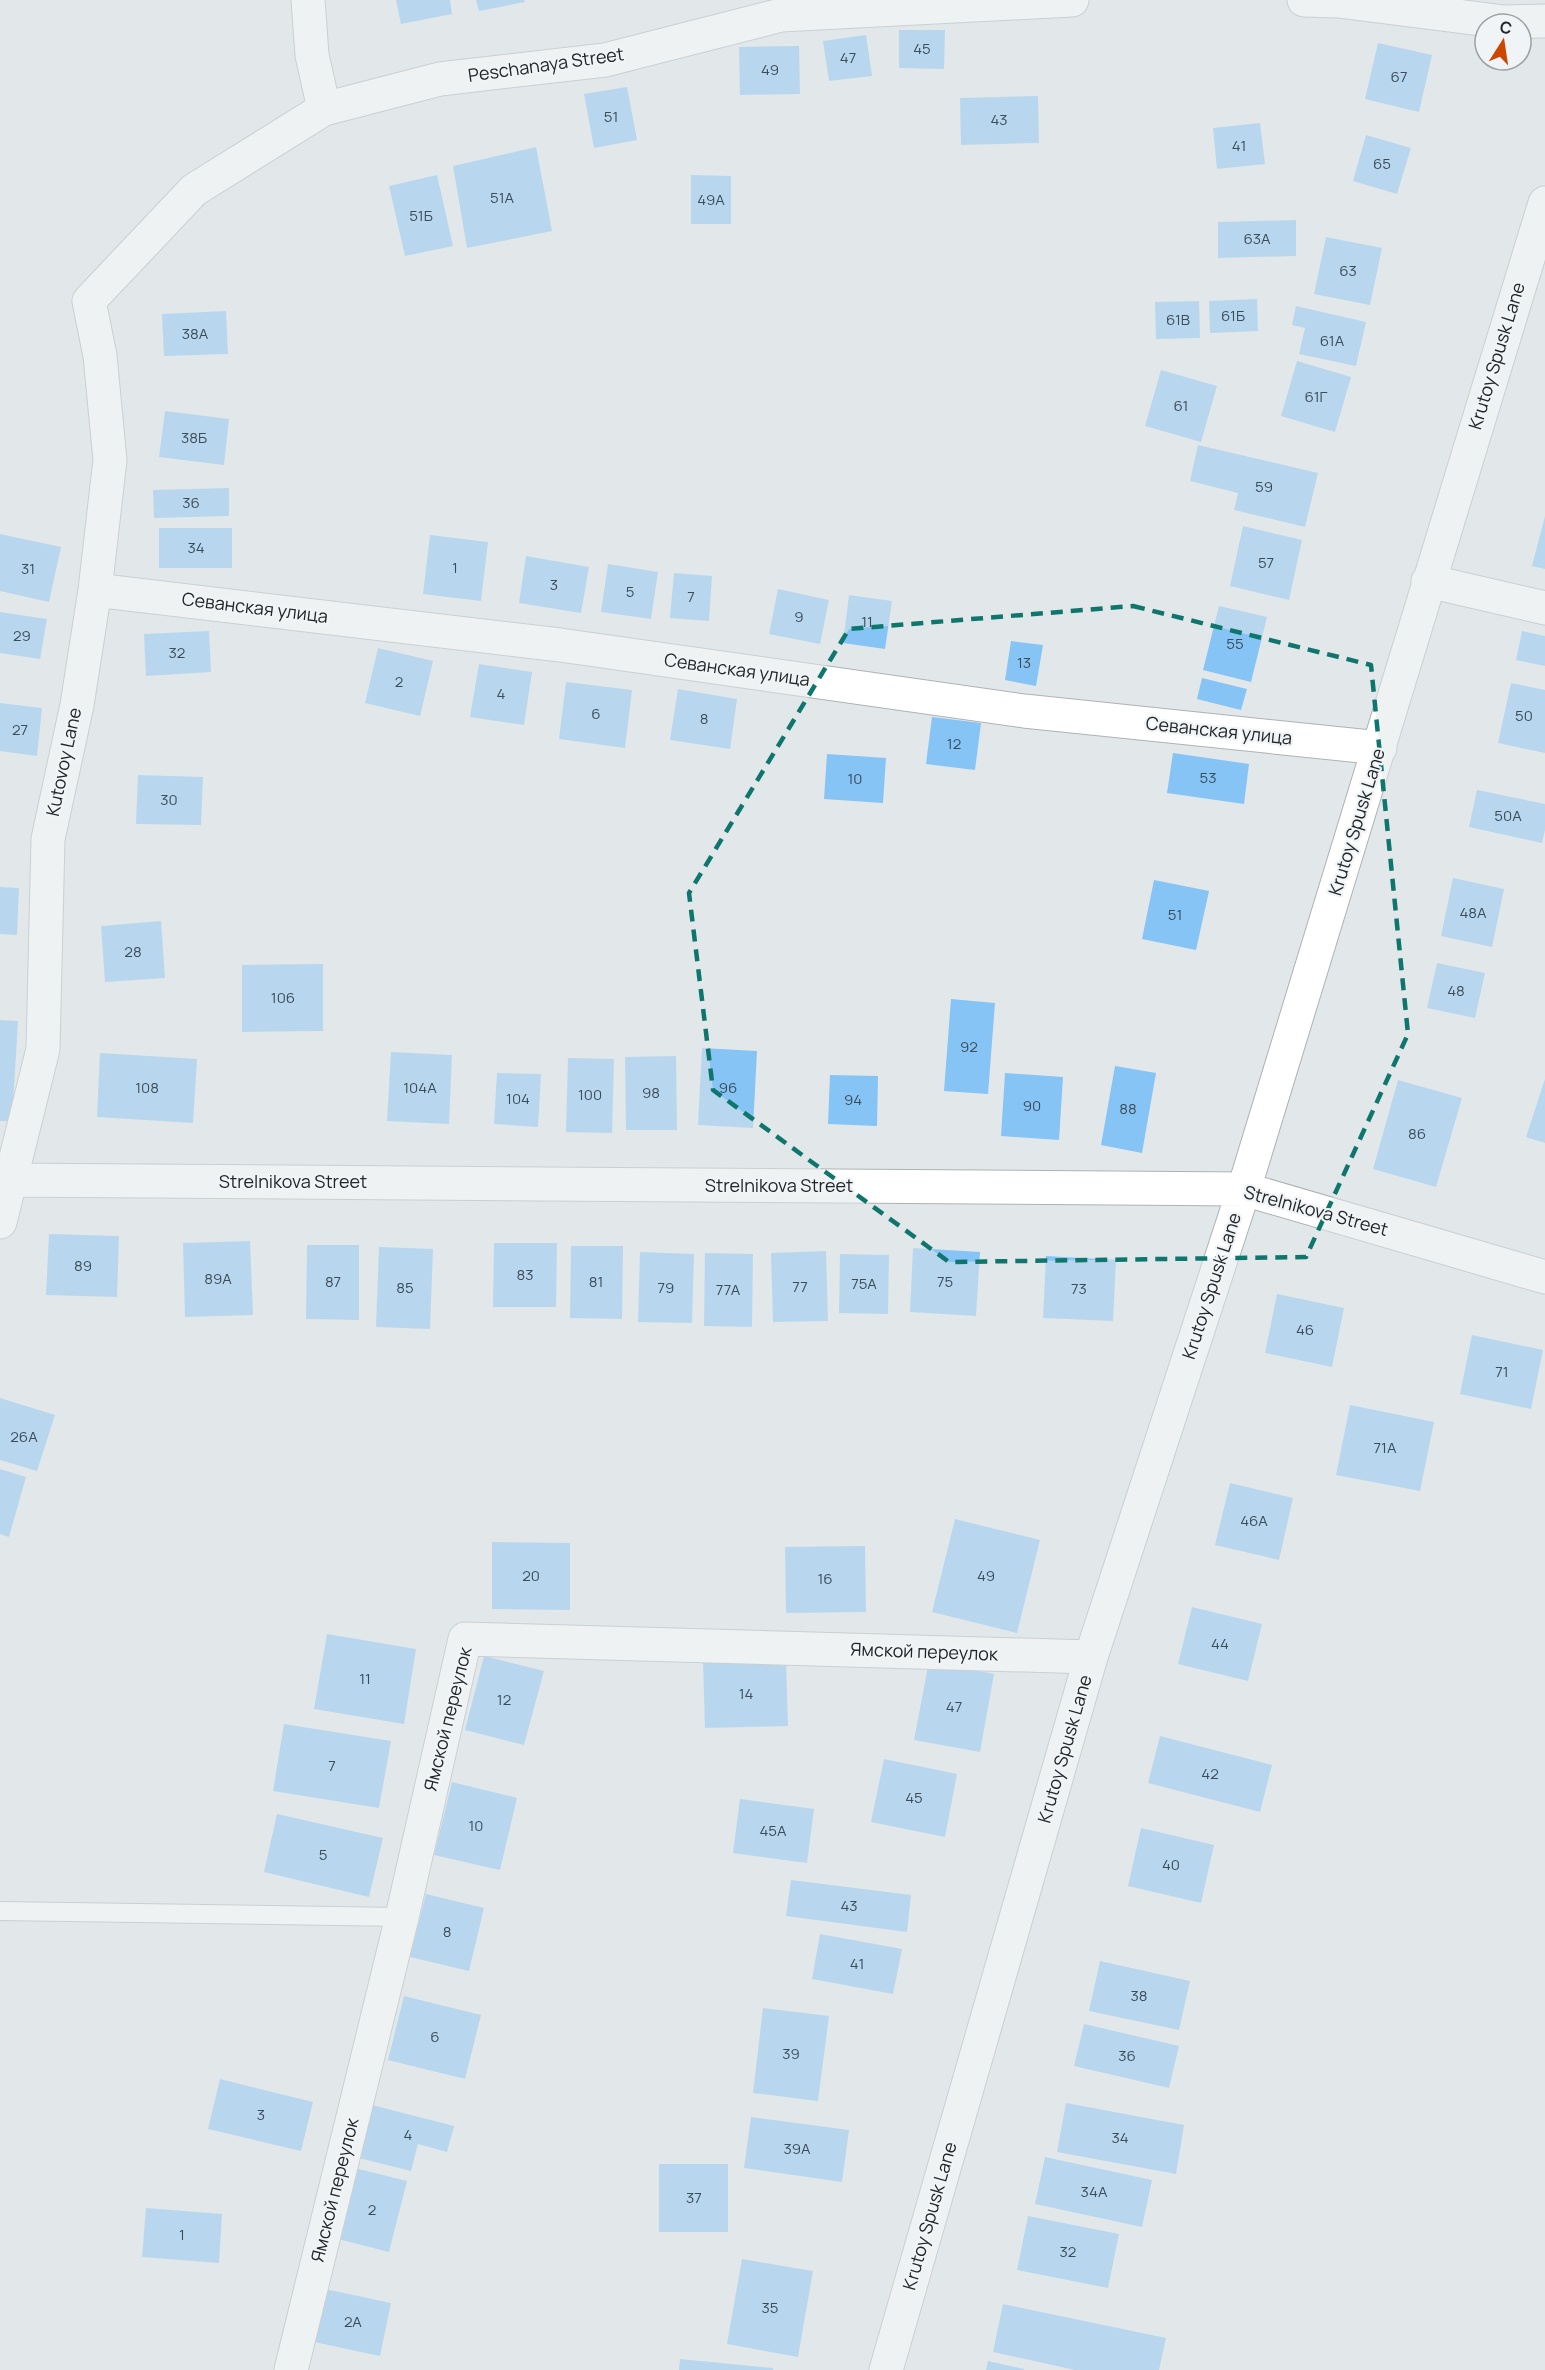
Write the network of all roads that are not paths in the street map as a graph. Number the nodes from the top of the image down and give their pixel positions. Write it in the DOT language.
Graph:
graph roads {
  1 [pos="308,0"];
  2 [pos="1072,0"];
  3 [pos="1304,0"];
  4 [pos="1545,21"];
  5 [pos="324,110"];
  6 [pos="1545,203"];
  7 [pos="89,301"];
  8 [pos="1428,581"];
  9 [pos="95,590"];
  10 [pos="1545,608"];
  11 [pos="1380,748"];
  12 [pos="5,1180"];
  13 [pos="1244,1189"];
  14 [pos="0,1222"];
  15 [pos="1545,1277"];
  16 [pos="1091,1657"];
  17 [pos="0,1911"];
  18 [pos="402,1917"];
  19 [pos="291,2370"];
  20 [pos="886,2370"];
  1 -- 5 [label="street"];
  2 -- 5 [label="street, Peschanaya Street"];
  3 -- 4 [label="street"];
  5 -- 7 [label="street, Peschanaya Street"];
  6 -- 8 [label="street, Krutoy Spusk Lane"];
  7 -- 9 [label="street, Kutovoy Lane"];
  8 -- 10 [label="street"];
  8 -- 11 [label="street, Krutoy Spusk Lane"];
  9 -- 11 [label="street, Севанская улица"];
  9 -- 12 [label="street, Kutovoy Lane"];
  11 -- 13 [label="street, Krutoy Spusk Lane"];
  12 -- 13 [label="street, Strelnikova Street"];
  12 -- 14 [label="street, Kutovoy Lane"];
  13 -- 15 [label="street, Strelnikova Street"];
  13 -- 16 [label="street, Krutoy Spusk Lane"];
  16 -- 18 [label="street, Ямской переулок"];
  16 -- 20 [label="street, Krutoy Spusk Lane"];
  17 -- 18 [label="lane"];
  18 -- 19 [label="street, Ямской переулок"];
}
